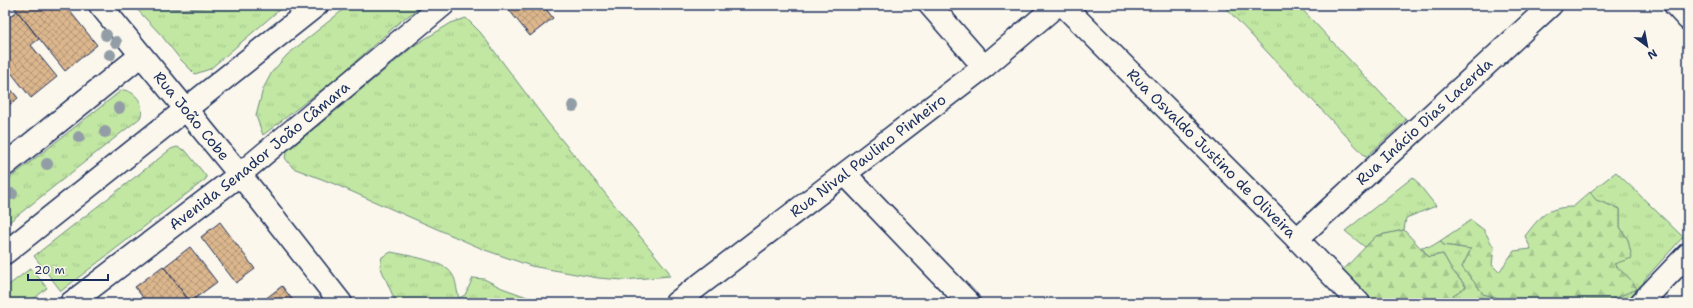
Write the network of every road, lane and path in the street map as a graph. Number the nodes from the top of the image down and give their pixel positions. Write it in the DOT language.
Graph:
graph roads {
  1 [pos="100,5"];
  2 [pos="317,5"];
  3 [pos="443,5"];
  4 [pos="930,5"];
  5 [pos="1057,5"];
  6 [pos="1063,5"];
  7 [pos="1551,5"];
  8 [pos="1675,5"];
  9 [pos="1688,19"];
  10 [pos="140,56"];
  11 [pos="984,67"];
  12 [pos="186,110"];
  13 [pos="5,165"];
  14 [pos="845,174"];
  15 [pos="239,175"];
  16 [pos="1297,239"];
  17 [pos="5,253"];
  18 [pos="1688,254"];
  19 [pos="71,303"];
  20 [pos="341,303"];
  21 [pos="676,303"];
  22 [pos="969,303"];
  23 [pos="1359,303"];
  24 [pos="1641,303"];
  1 -- 10 [label="street, Rua João Cobe"];
  2 -- 12 [label="street"];
  3 -- 15 [label="street, Avenida Senador João Câmara"];
  4 -- 11 [label="street"];
  5 -- 11 [label="street, Rua Nival Paulino Pinheiro"];
  6 -- 16 [label="street, Rua Osvaldo Justino de Oliveira"];
  7 -- 16 [label="street, Rua Inácio Dias Lacerda"];
  8 -- 9 [label="street"];
  10 -- 12 [label="street, Rua João Cobe"];
  10 -- 13 [label="street"];
  11 -- 14 [label="street, Rua Nival Paulino Pinheiro"];
  12 -- 15 [label="street, Rua João Cobe"];
  12 -- 17 [label="street"];
  14 -- 21 [label="street, Rua Nival Paulino Pinheiro"];
  14 -- 22 [label="street"];
  15 -- 19 [label="street, Avenida Senador João Câmara"];
  15 -- 20 [label="street, Rua João Cobe"];
  16 -- 23 [label="street, Rua Osvaldo Justino de Oliveira"];
  18 -- 24 [label="street"];
}
